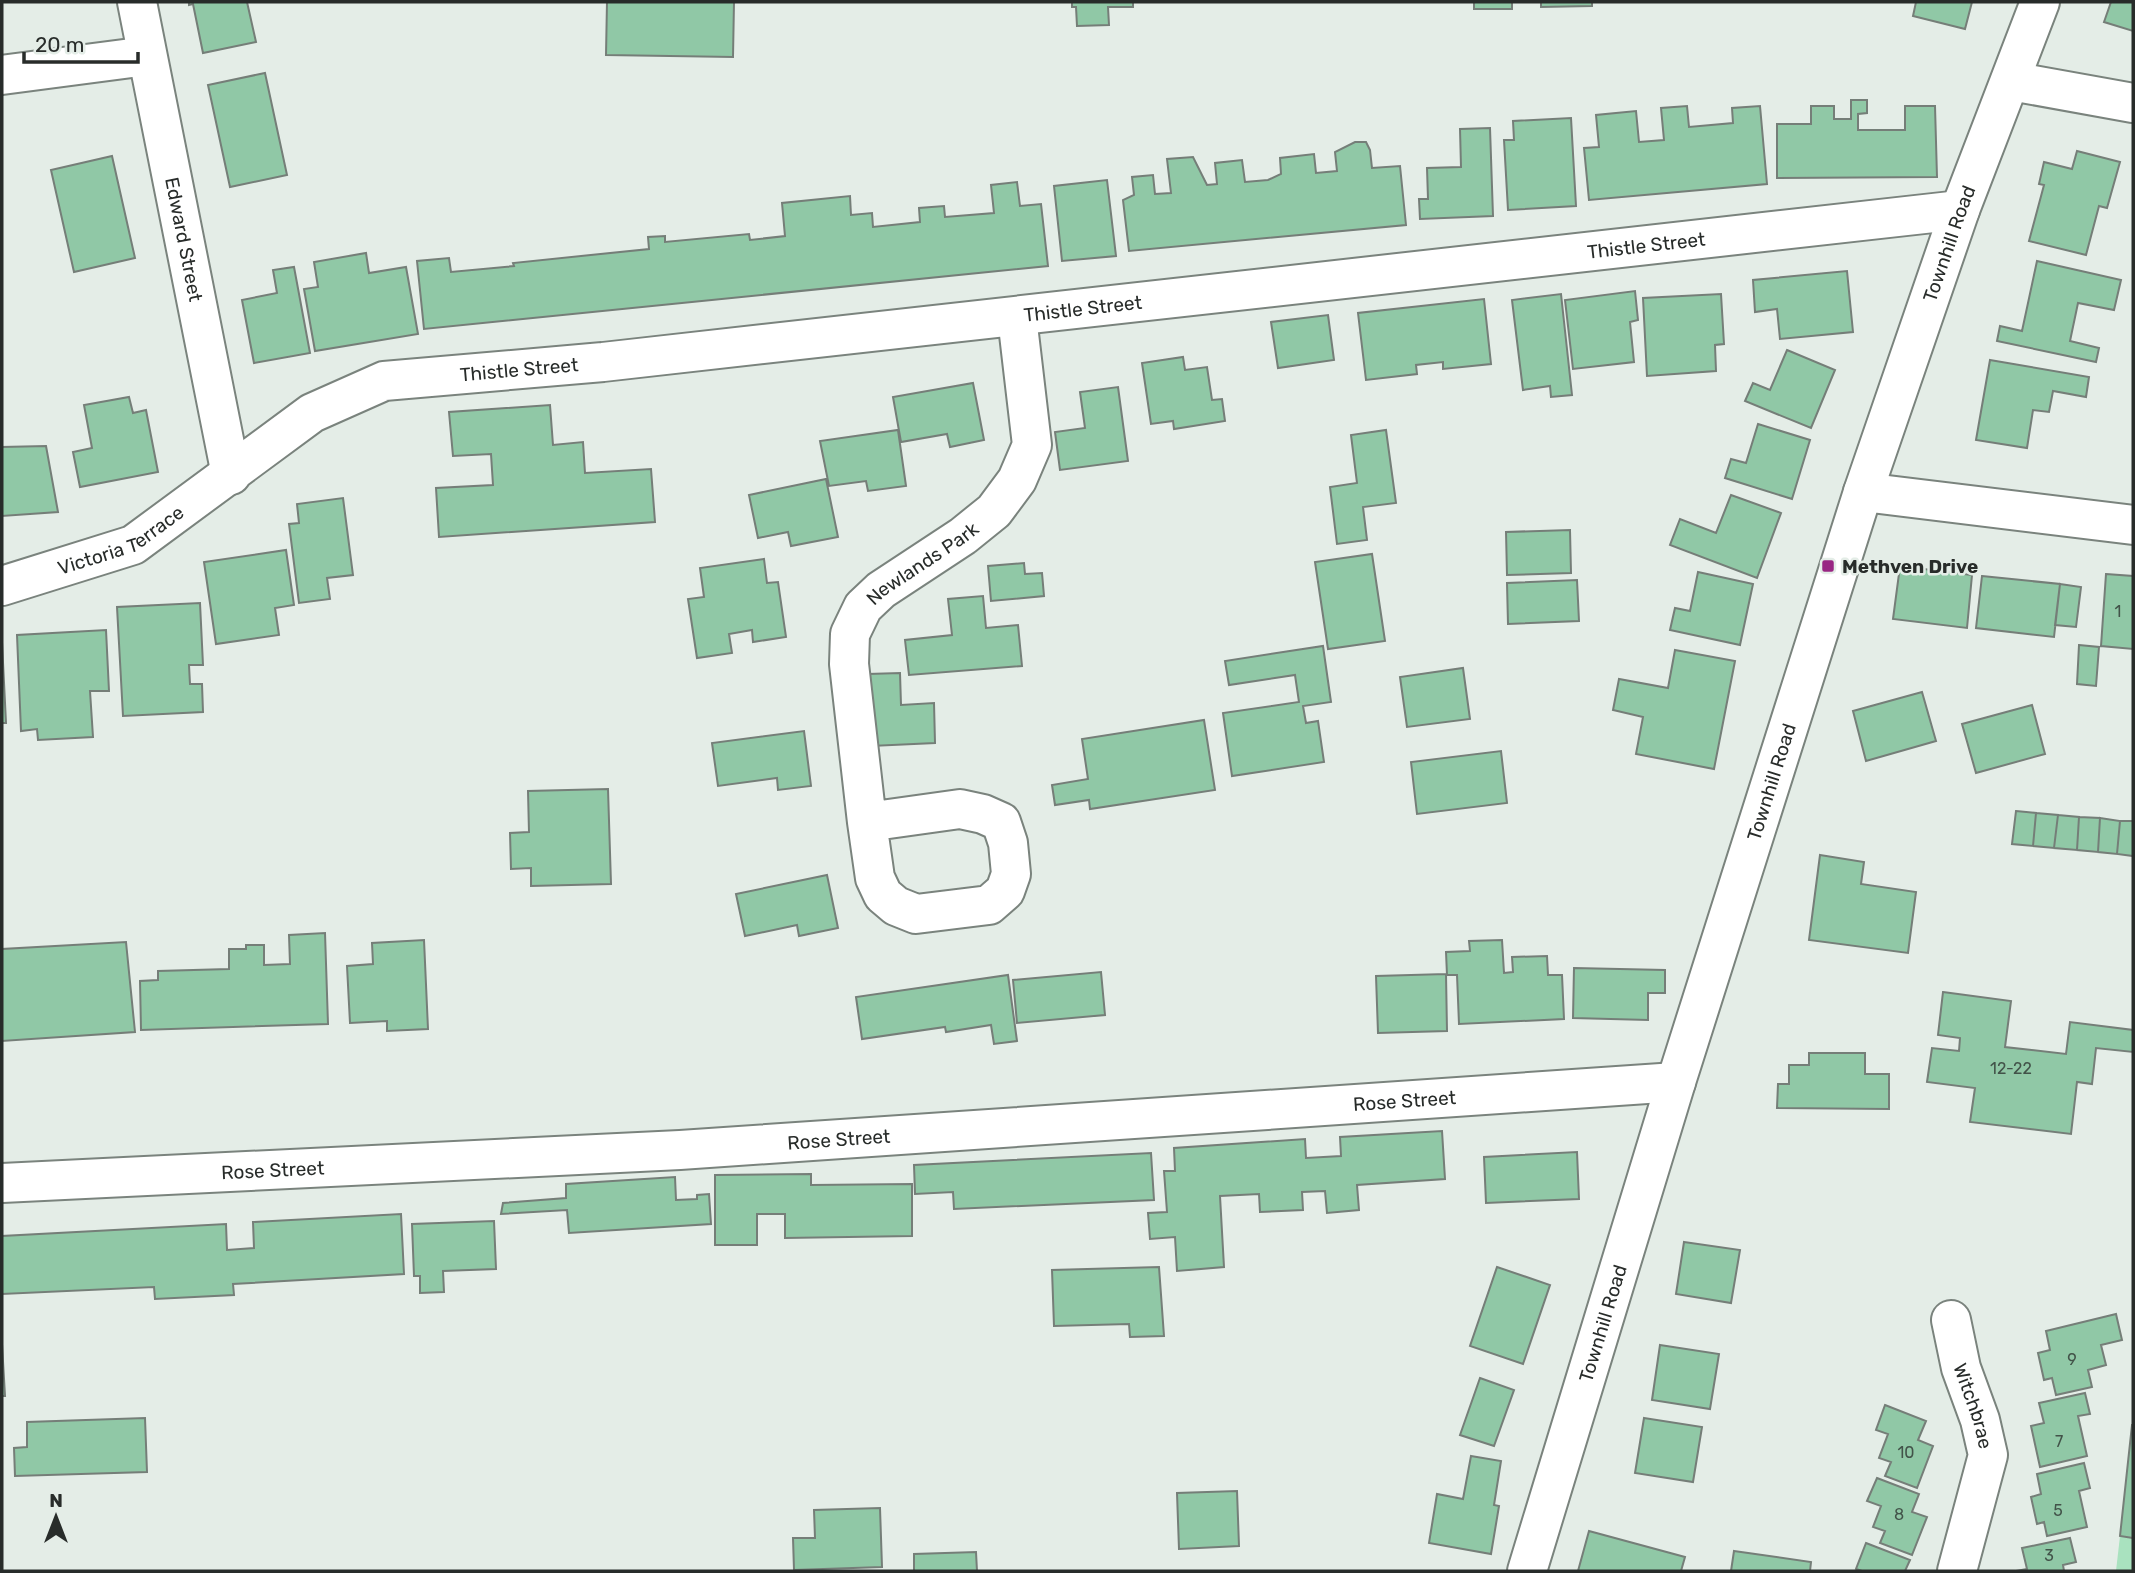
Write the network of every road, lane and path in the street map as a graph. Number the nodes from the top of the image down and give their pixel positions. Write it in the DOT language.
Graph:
graph roads {
  1 [pos="136,2"];
  2 [pos="2040,2"];
  3 [pos="147,56"];
  4 [pos="2,75"];
  5 [pos="2011,81"];
  6 [pos="2133,103"];
  7 [pos="1960,210"];
  8 [pos="1017,317"];
  9 [pos="231,475"];
  10 [pos="1863,492"];
  11 [pos="2133,525"];
  12 [pos="2,586"];
  13 [pos="867,822"];
  14 [pos="1676,1082"];
  15 [pos="2,1183"];
  16 [pos="1951,1320"];
  17 [pos="1527,1571"];
  18 [pos="1957,1571"];
  1 -- 3 [label="street, Edward Street"];
  2 -- 5 [label="street, Townhill Road"];
  3 -- 4 [label="street"];
  3 -- 9 [label="street, Edward Street"];
  5 -- 6 [label="street"];
  5 -- 7 [label="street, Townhill Road"];
  7 -- 8 [label="street, Thistle Street"];
  7 -- 10 [label="street, Townhill Road"];
  8 -- 9 [label="street, Thistle Street"];
  8 -- 13 [label="street, Newlands Park"];
  9 -- 12 [label="street, Victoria Terrace"];
  10 -- 11 [label="street"];
  10 -- 14 [label="street, Townhill Road"];
  14 -- 15 [label="street, Rose Street"];
  14 -- 17 [label="street, Townhill Road"];
  16 -- 18 [label="street, Witchbrae"];
}
